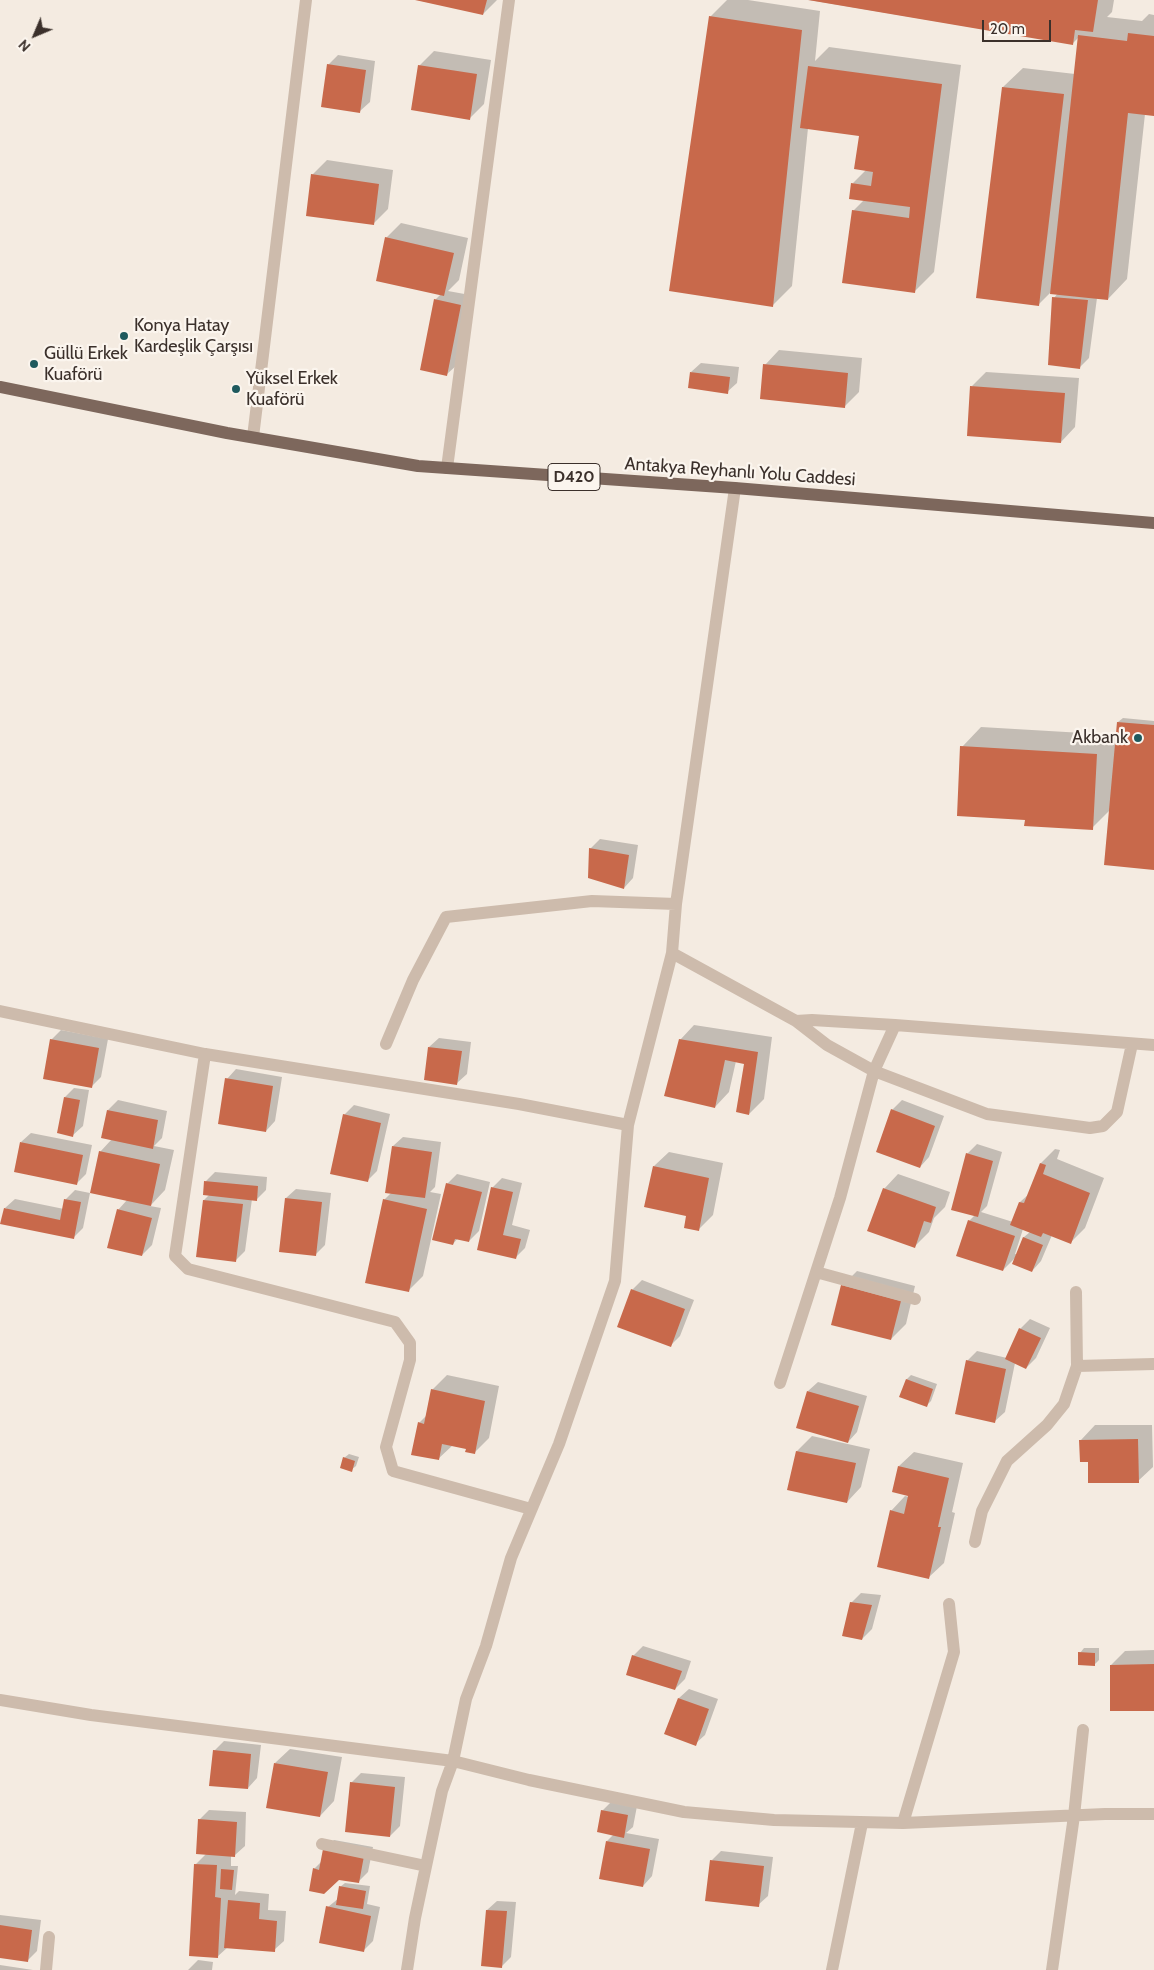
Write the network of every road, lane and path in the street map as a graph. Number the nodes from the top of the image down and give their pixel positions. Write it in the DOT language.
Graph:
graph roads {
  1 [pos="306,0"];
  2 [pos="509,0"];
  3 [pos="0,387"];
  4 [pos="252,438"];
  5 [pos="447,468"];
  6 [pos="735,488"];
  7 [pos="1154,523"];
  8 [pos="676,904"];
  9 [pos="672,953"];
  10 [pos="0,1012"];
  11 [pos="796,1021"];
  12 [pos="895,1025"];
  13 [pos="386,1044"];
  14 [pos="1132,1044"];
  15 [pos="1154,1045"];
  16 [pos="205,1054"];
  17 [pos="874,1071"];
  18 [pos="628,1125"];
  19 [pos="816,1272"];
  20 [pos="1076,1292"];
  21 [pos="915,1299"];
  22 [pos="1154,1364"];
  23 [pos="1077,1366"];
  24 [pos="780,1383"];
  25 [pos="531,1509"];
  26 [pos="975,1542"];
  27 [pos="949,1604"];
  28 [pos="0,1700"];
  29 [pos="1083,1730"];
  30 [pos="453,1761"];
  31 [pos="1154,1814"];
  32 [pos="1074,1816"];
  33 [pos="862,1823"];
  34 [pos="903,1824"];
  35 [pos="322,1844"];
  36 [pos="426,1866"];
  37 [pos="49,1937"];
  38 [pos="46,1970"];
  39 [pos="408,1970"];
  40 [pos="832,1970"];
  41 [pos="1052,1970"];
  1 -- 4 [label="street"];
  2 -- 5 [label="street"];
  3 -- 4 [label="main road, Antakya Reyhanlı Yolu Caddesi / D420"];
  4 -- 5 [label="main road, Antakya Reyhanlı Yolu Caddesi / D420"];
  5 -- 6 [label="main road, Antakya Reyhanlı Yolu Caddesi / D420"];
  6 -- 7 [label="main road, Antakya Reyhanlı Yolu Caddesi / D420"];
  6 -- 8 [label="street"];
  8 -- 9 [label="street"];
  8 -- 13 [label="street"];
  9 -- 11 [label="street"];
  9 -- 18 [label="street"];
  10 -- 16 [label="street"];
  11 -- 12 [label="street"];
  11 -- 17 [label="street"];
  12 -- 14 [label="street"];
  12 -- 17 [label="street"];
  14 -- 15 [label="street"];
  14 -- 17 [label="street"];
  16 -- 18 [label="street"];
  16 -- 25 [label="street"];
  17 -- 19 [label="street"];
  18 -- 25 [label="street"];
  19 -- 21 [label="street"];
  19 -- 24 [label="street"];
  20 -- 23 [label="street"];
  22 -- 23 [label="street"];
  23 -- 26 [label="street"];
  25 -- 30 [label="street"];
  27 -- 34 [label="street"];
  28 -- 30 [label="street"];
  29 -- 32 [label="street"];
  30 -- 33 [label="street"];
  30 -- 36 [label="street"];
  31 -- 32 [label="street"];
  32 -- 34 [label="street"];
  32 -- 41 [label="street"];
  33 -- 34 [label="street"];
  33 -- 40 [label="street"];
  35 -- 36 [label="street"];
  36 -- 39 [label="street"];
  37 -- 38 [label="street"];
}
